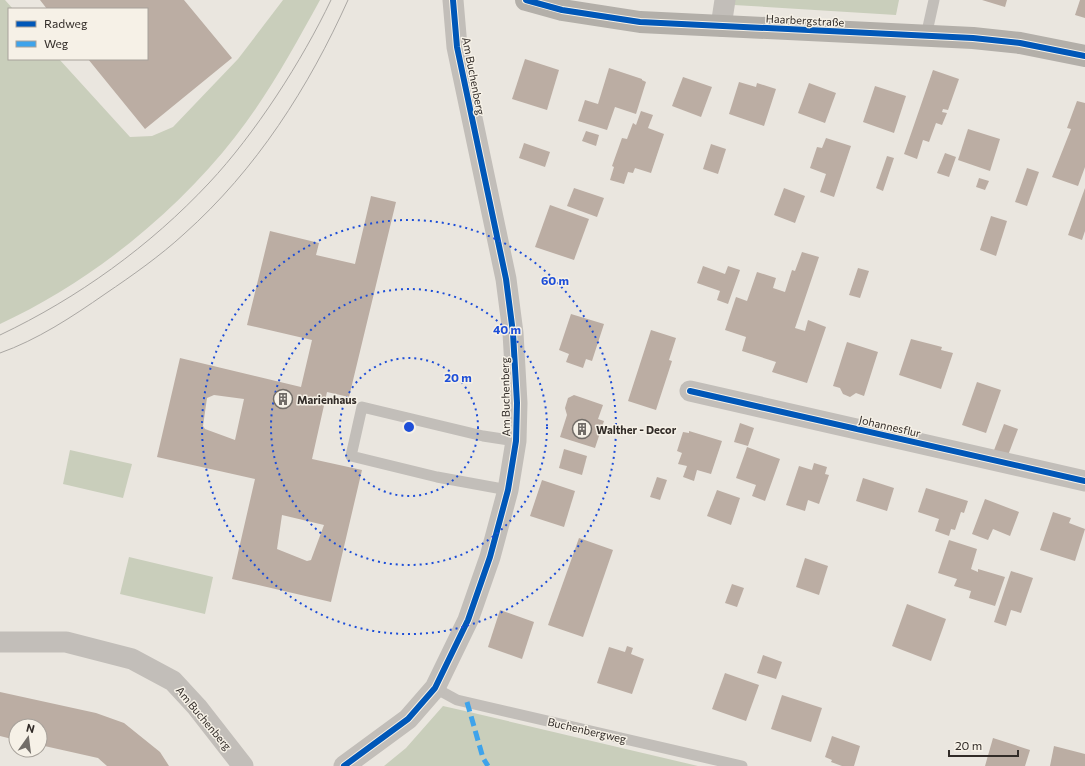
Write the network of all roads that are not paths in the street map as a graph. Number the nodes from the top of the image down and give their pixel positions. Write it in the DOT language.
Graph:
graph roads {
  1 [pos="453,0"];
  2 [pos="526,0"];
  3 [pos="726,0"];
  4 [pos="934,0"];
  5 [pos="721,26"];
  6 [pos="926,36"];
  7 [pos="1085,56"];
  8 [pos="690,390"];
  9 [pos="516,441"];
  10 [pos="1085,481"];
  11 [pos="508,490"];
  12 [pos="0,642"];
  13 [pos="435,688"];
  14 [pos="243,766"];
  15 [pos="344,766"];
  16 [pos="742,766"];
  1 -- 9 [label="street, Am Buchenberg"];
  2 -- 5 [label="street, Haarbergstraße"];
  3 -- 5 [label="street"];
  4 -- 6 [label="lane"];
  5 -- 6 [label="street, Haarbergstraße"];
  6 -- 7 [label="street, Haarbergstraße"];
  8 -- 10 [label="street, Johannesflur"];
  9 -- 11 [label="street, Am Buchenberg"];
  9 -- 11 [label="lane"];
  11 -- 13 [label="street, Am Buchenberg"];
  12 -- 14 [label="street, Am Buchenberg"];
  13 -- 15 [label="street, Am Buchenberg"];
  13 -- 16 [label="lane, Buchenbergweg"];
}
